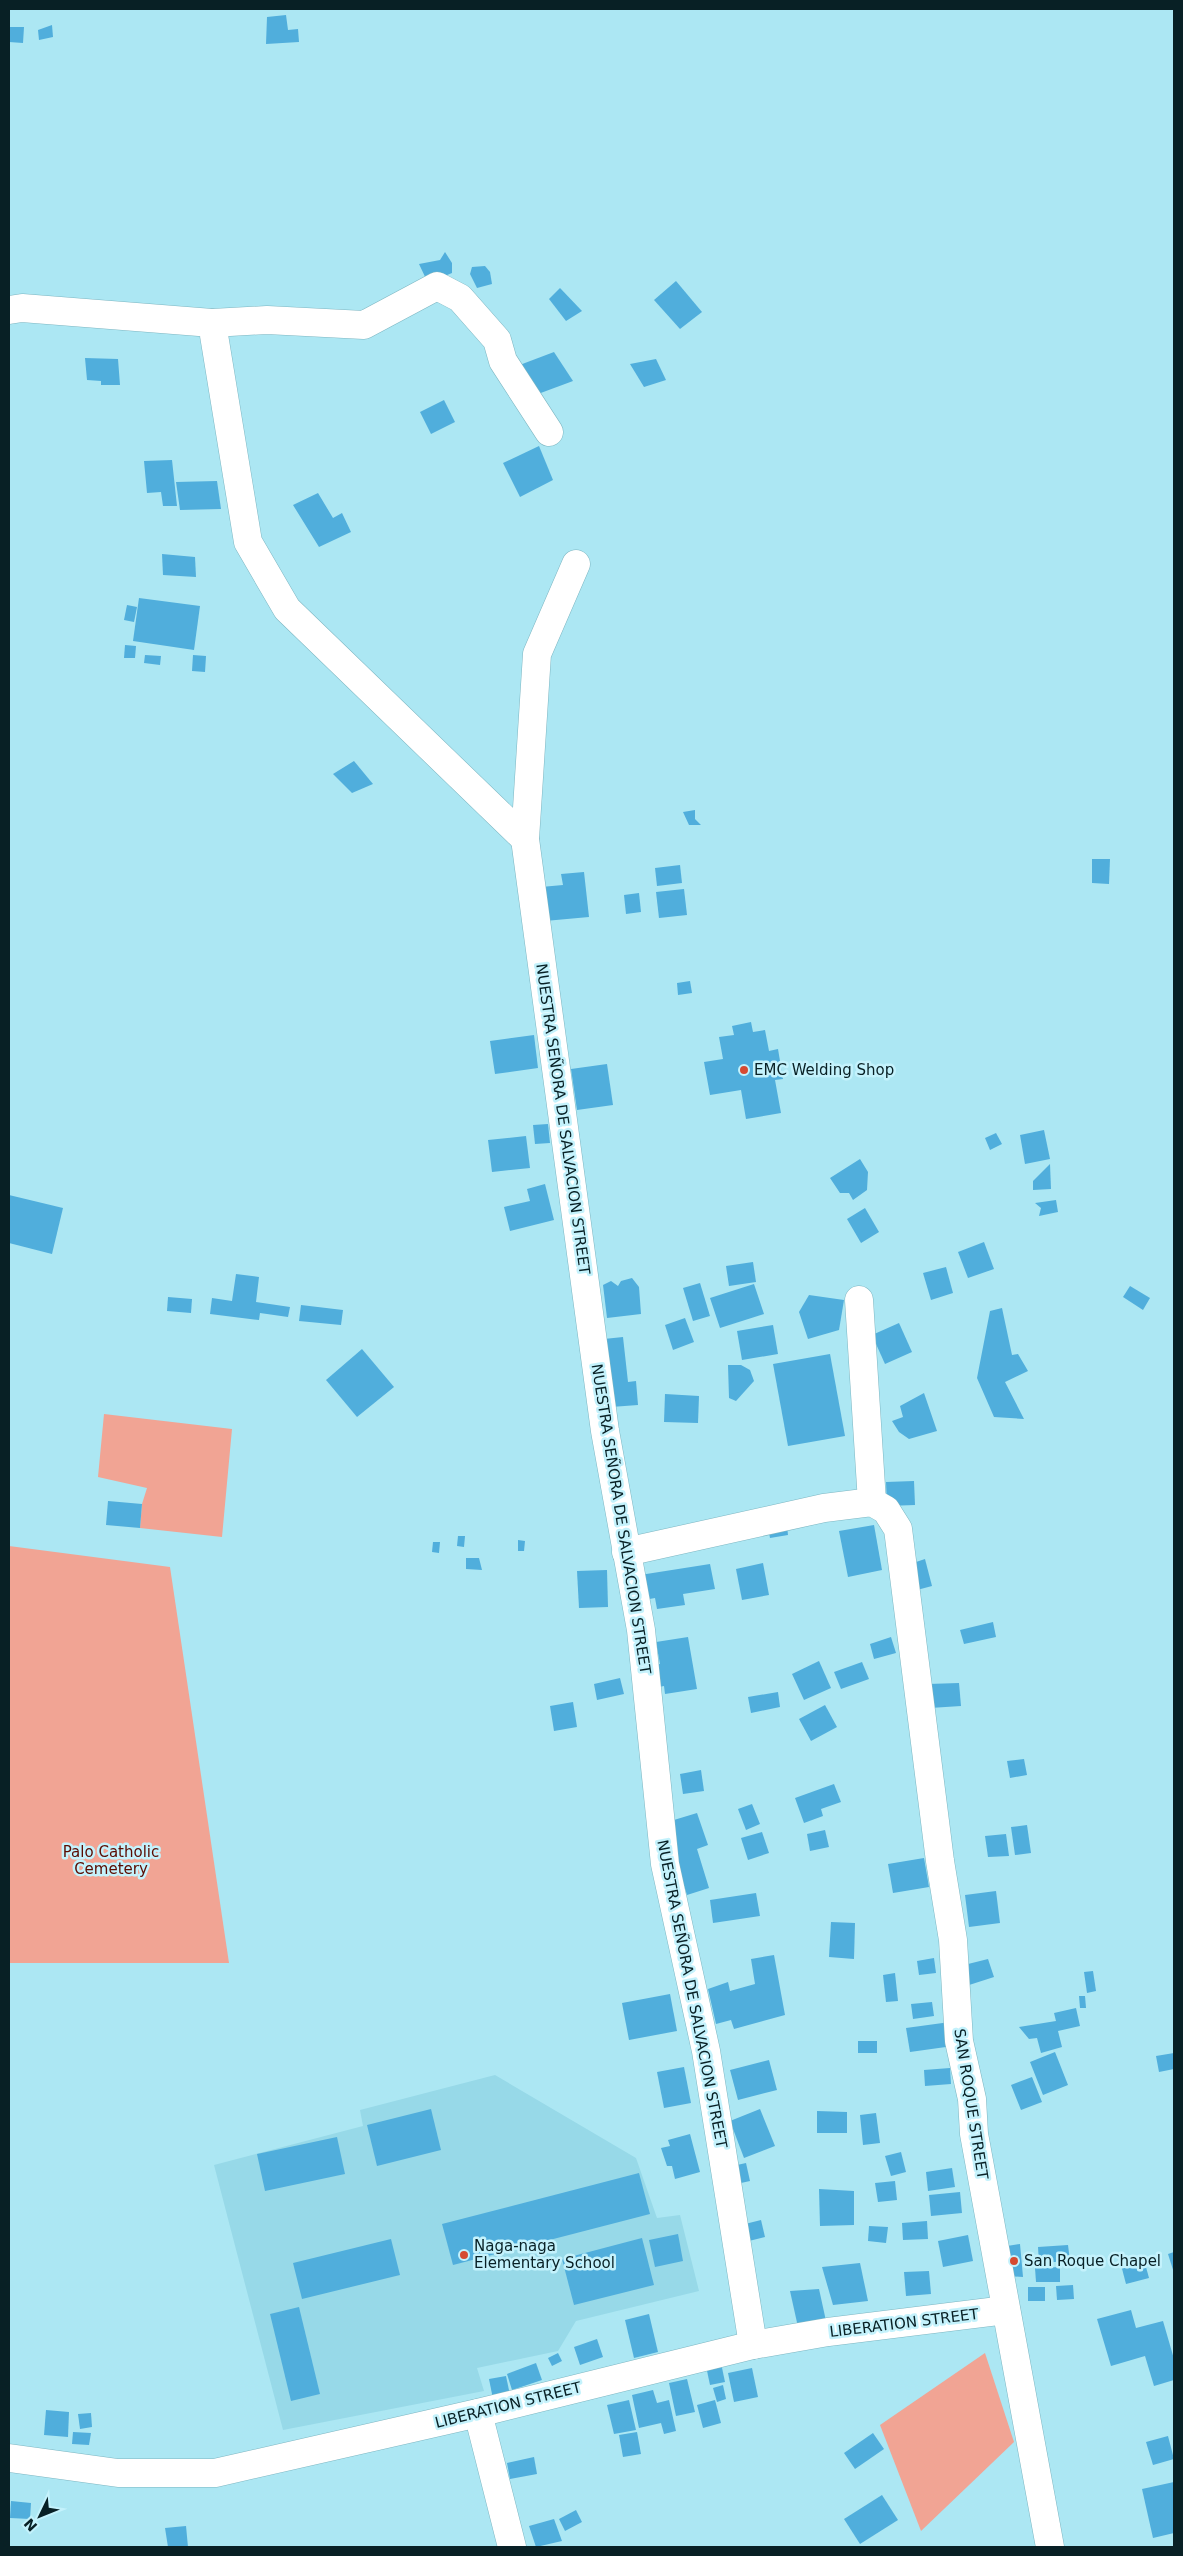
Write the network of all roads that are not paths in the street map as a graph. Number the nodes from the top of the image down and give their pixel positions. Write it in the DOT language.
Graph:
graph roads {
  1 [pos="9,310"];
  2 [pos="212,322"];
  3 [pos="549,432"];
  4 [pos="576,564"];
  5 [pos="525,839"];
  6 [pos="858,1300"];
  7 [pos="872,1502"];
  8 [pos="626,1552"];
  9 [pos="1006,2310"];
  10 [pos="753,2345"];
  11 [pos="478,2413"];
  12 [pos="9,2458"];
  13 [pos="512,2547"];
  14 [pos="1050,2547"];
  1 -- 2 [label="street"];
  2 -- 3 [label="street"];
  2 -- 5 [label="street"];
  4 -- 5 [label="street, NUESTRA SEÑORA DE SALVACION STREET"];
  5 -- 8 [label="street, NUESTRA SEÑORA DE SALVACION STREET"];
  6 -- 7 [label="street"];
  7 -- 8 [label="street"];
  7 -- 9 [label="street, SAN ROQUE STREET"];
  8 -- 10 [label="street, NUESTRA SEÑORA DE SALVACION STREET"];
  9 -- 10 [label="street, LIBERATION STREET"];
  9 -- 14 [label="street, SAN ROQUE STREET"];
  10 -- 11 [label="street, LIBERATION STREET"];
  11 -- 12 [label="street, LIBERATION STREET"];
  11 -- 13 [label="street"];
}
